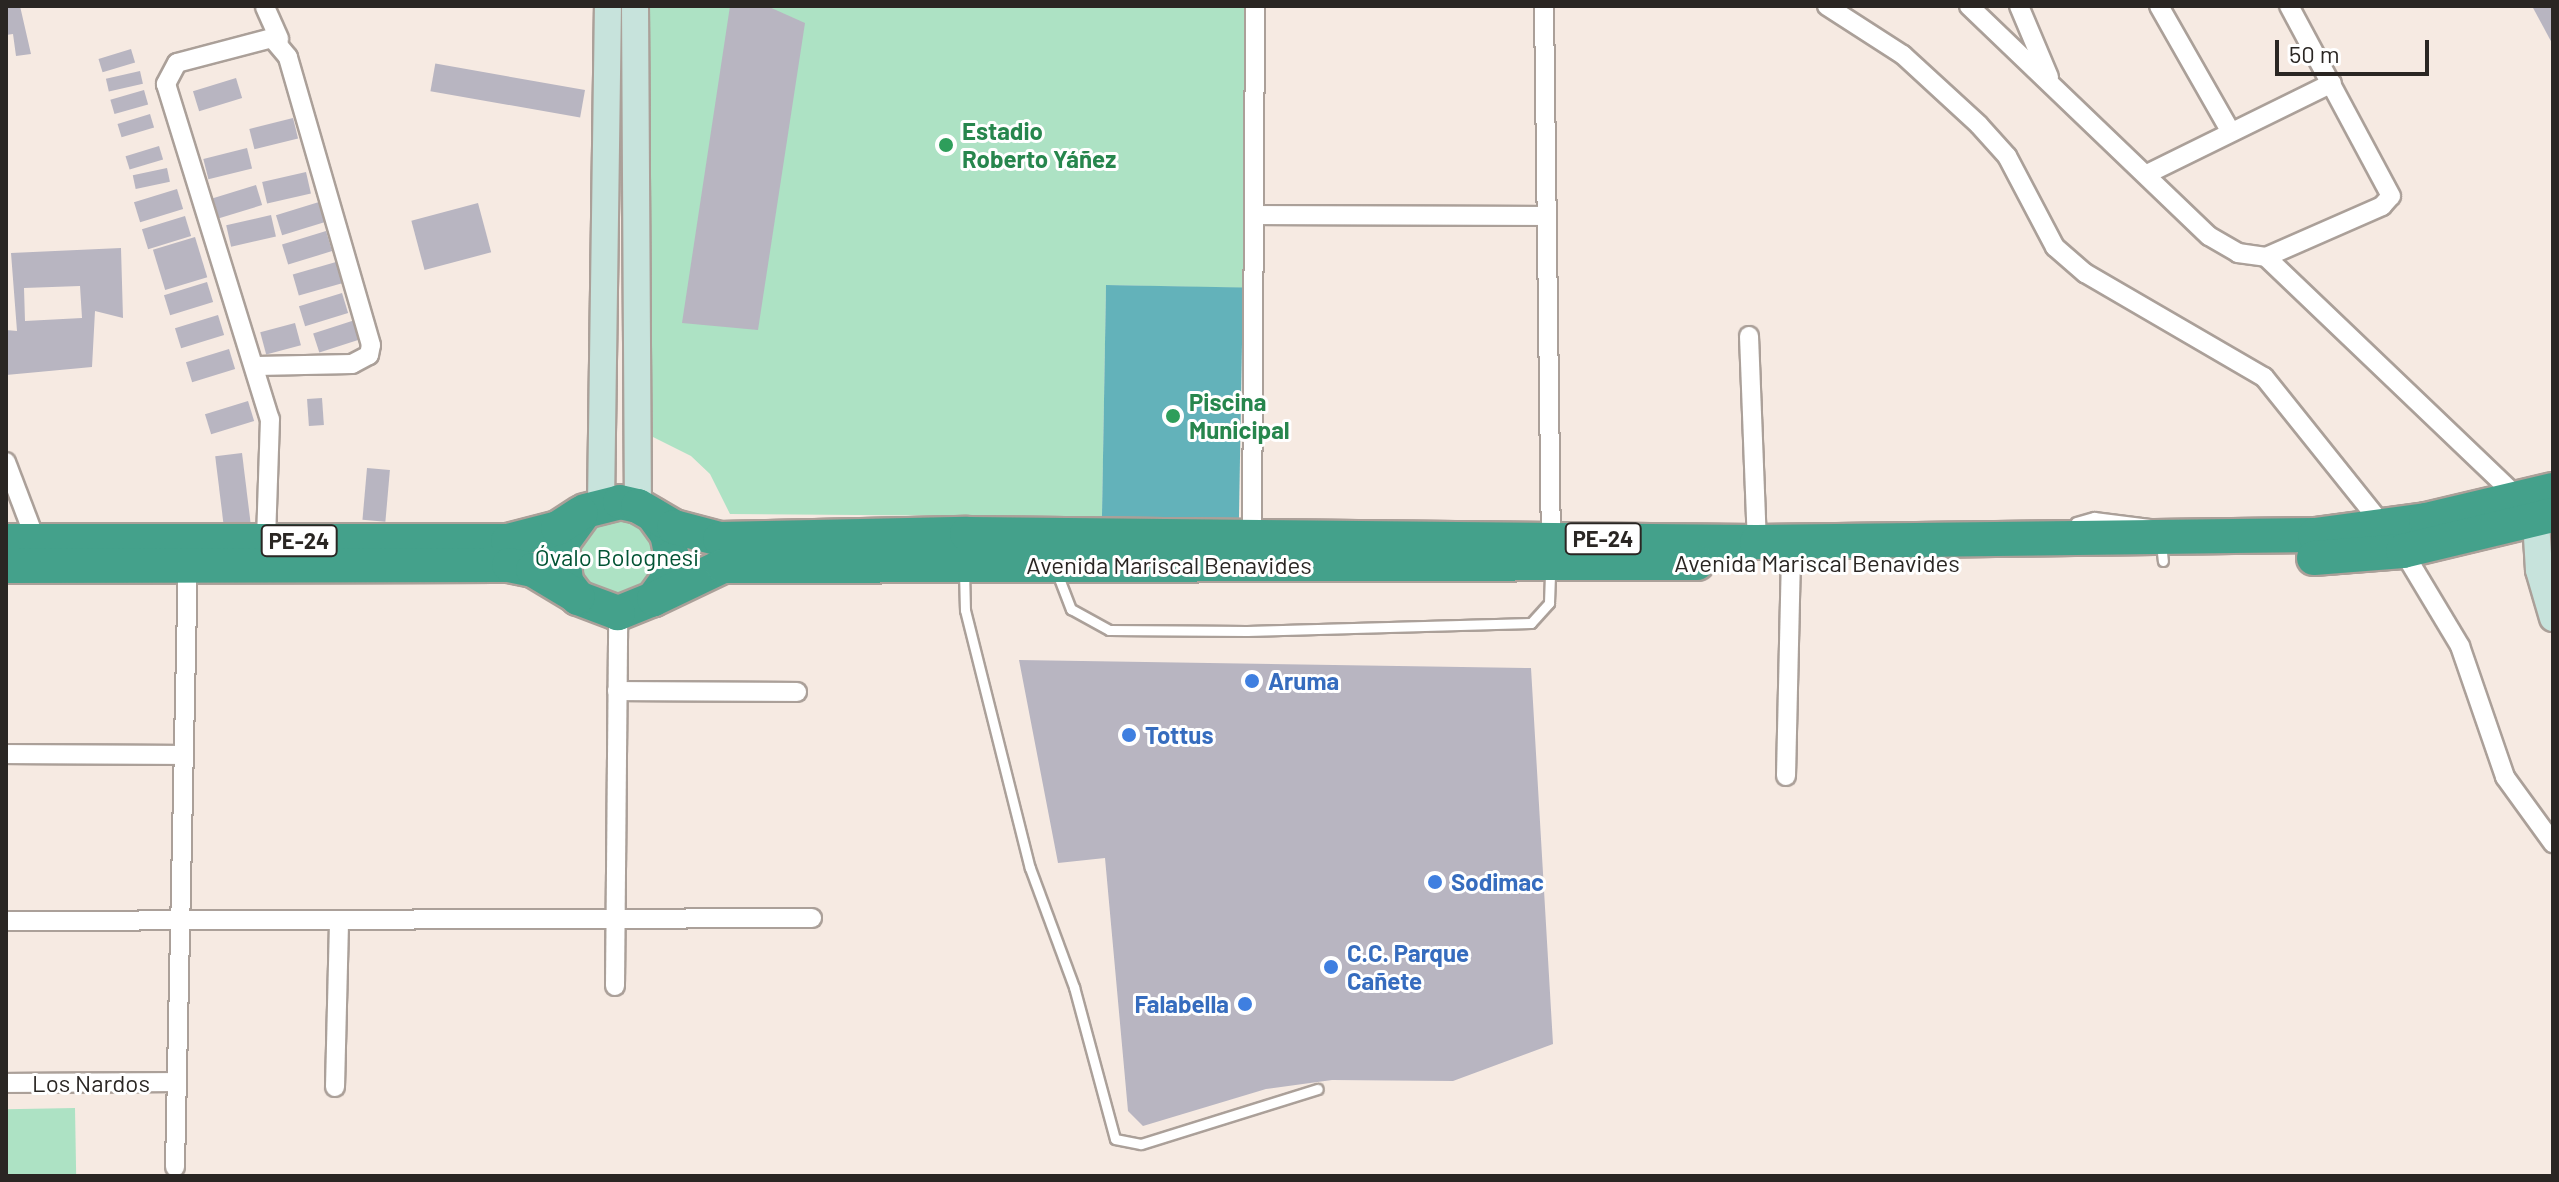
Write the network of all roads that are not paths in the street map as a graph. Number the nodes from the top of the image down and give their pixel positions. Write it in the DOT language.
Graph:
graph roads {
  1 [pos="608,6"];
  2 [pos="635,6"];
  3 [pos="1255,6"];
  4 [pos="1544,6"];
  5 [pos="1827,6"];
  6 [pos="1969,6"];
  7 [pos="2019,6"];
  8 [pos="2159,6"];
  9 [pos="2289,6"];
  10 [pos="265,7"];
  11 [pos="279,39"];
  12 [pos="2051,82"];
  13 [pos="2332,83"];
  14 [pos="2231,132"];
  15 [pos="2147,174"];
  16 [pos="1254,215"];
  17 [pos="1547,216"];
  18 [pos="2266,257"];
  19 [pos="1749,336"];
  20 [pos="257,366"];
  21 [pos="6,462"];
  22 [pos="2553,490"];
  23 [pos="593,507"];
  24 [pos="646,511"];
  25 [pos="2537,512"];
  26 [pos="2394,539"];
  27 [pos="21,541"];
  28 [pos="266,541"];
  29 [pos="1757,542"];
  30 [pos="2162,550"];
  31 [pos="966,551"];
  32 [pos="1550,551"];
  33 [pos="1253,552"];
  34 [pos="188,554"];
  35 [pos="1791,563"];
  36 [pos="6,566"];
  37 [pos="1055,566"];
  38 [pos="578,598"];
  39 [pos="653,599"];
  40 [pos="618,613"];
  41 [pos="2553,618"];
  42 [pos="617,691"];
  43 [pos="797,692"];
  44 [pos="6,754"];
  45 [pos="184,755"];
  46 [pos="1786,776"];
  47 [pos="2553,843"];
  48 [pos="613,917"];
  49 [pos="812,918"];
  50 [pos="6,921"];
  51 [pos="180,922"];
  52 [pos="339,923"];
  53 [pos="615,986"];
  54 [pos="177,1082"];
  55 [pos="6,1083"];
  56 [pos="335,1087"];
  57 [pos="1318,1089"];
  58 [pos="175,1167"];
  1 -- 23 [label="street"];
  2 -- 24 [label="street"];
  3 -- 16 [label="street"];
  4 -- 17 [label="street"];
  5 -- 26 [label="street"];
  6 -- 12 [label="street"];
  7 -- 12 [label="street"];
  8 -- 14 [label="street"];
  9 -- 13 [label="street"];
  10 -- 11 [label="street"];
  11 -- 20 [label="street"];
  11 -- 20 [label="street"];
  12 -- 15 [label="street"];
  13 -- 14 [label="street"];
  13 -- 18 [label="street"];
  14 -- 15 [label="street"];
  15 -- 18 [label="street"];
  16 -- 17 [label="street"];
  16 -- 33 [label="street"];
  17 -- 32 [label="street"];
  18 -- 25 [label="street"];
  19 -- 29 [label="street"];
  20 -- 28 [label="street"];
  21 -- 27 [label="street"];
  22 -- 25 [label="highway, Avenida Mariscal Benavides / PE-24"];
  23 -- 24 [label="highway"];
  23 -- 28 [label="highway, PE-24"];
  23 -- 38 [label="highway"];
  24 -- 31 [label="highway, Avenida Mariscal Benavides / PE-24"];
  24 -- 39 [label="highway"];
  25 -- 26 [label="highway, Avenida Mariscal Benavides / PE-24"];
  25 -- 41 [label="street"];
  26 -- 30 [label="highway, Avenida Mariscal Benavides / PE-24"];
  26 -- 47 [label="street"];
  27 -- 34 [label="highway, PE-24"];
  28 -- 34 [label="highway, PE-24"];
  29 -- 30 [label="highway, Avenida Mariscal Benavides / PE-24"];
  29 -- 32 [label="highway, Avenida Mariscal Benavides / PE-24"];
  30 -- 35 [label="highway, Avenida Mariscal Benavides / PE-24"];
  31 -- 33 [label="highway, Avenida Mariscal Benavides / PE-24"];
  31 -- 37 [label="highway, Avenida Mariscal Benavides / PE-24"];
  31 -- 39 [label="highway, Avenida Mariscal Benavides / PE-24"];
  31 -- 57 [label="lane"];
  32 -- 33 [label="highway, Avenida Mariscal Benavides / PE-24"];
  32 -- 35 [label="highway, Avenida Mariscal Benavides / PE-24"];
  32 -- 37 [label="lane"];
  33 -- 37 [label="highway, Avenida Mariscal Benavides / PE-24"];
  34 -- 36 [label="highway, PE-24"];
  34 -- 38 [label="highway, PE-24"];
  34 -- 45 [label="street"];
  35 -- 46 [label="street"];
  38 -- 40 [label="highway"];
  39 -- 40 [label="highway"];
  40 -- 42 [label="street"];
  42 -- 43 [label="street"];
  42 -- 48 [label="street"];
  44 -- 45 [label="street"];
  45 -- 51 [label="street"];
  48 -- 49 [label="street"];
  48 -- 52 [label="street"];
  48 -- 53 [label="street"];
  50 -- 51 [label="street"];
  51 -- 52 [label="street"];
  51 -- 54 [label="street"];
  52 -- 56 [label="street"];
  54 -- 55 [label="street, Los Nardos"];
  54 -- 58 [label="street"];
}
